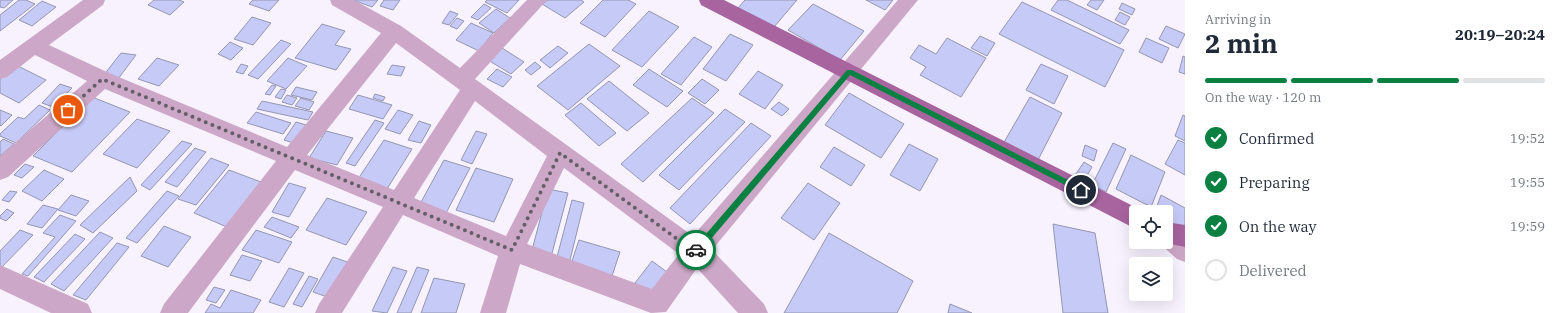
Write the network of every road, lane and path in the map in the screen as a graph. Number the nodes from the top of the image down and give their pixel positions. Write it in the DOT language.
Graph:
graph roads {
  1 [pos="339,0"];
  2 [pos="538,0"];
  3 [pos="708,0"];
  4 [pos="908,0"];
  5 [pos="88,1"];
  6 [pos="394,31"];
  7 [pos="34,46"];
  8 [pos="0,70"];
  9 [pos="850,72"];
  10 [pos="102,79"];
  11 [pos="466,84"];
  12 [pos="560,153"];
  13 [pos="292,157"];
  14 [pos="0,170"];
  15 [pos="399,202"];
  16 [pos="1129,214"];
  17 [pos="1173,235"];
  18 [pos="1185,236"];
  19 [pos="1173,240"];
  20 [pos="512,250"];
  21 [pos="1185,251"];
  22 [pos="695,252"];
  23 [pos="0,277"];
  24 [pos="79,313"];
  25 [pos="173,313"];
  26 [pos="328,313"];
  27 [pos="493,313"];
  28 [pos="755,313"];
  1 -- 6 [label="street"];
  2 -- 11 [label="street"];
  3 -- 9 [label="main road"];
  4 -- 9 [label="street"];
  5 -- 7 [label="street"];
  6 -- 11 [label="street"];
  6 -- 13 [label="street"];
  7 -- 8 [label="street"];
  7 -- 10 [label="street"];
  9 -- 16 [label="main road"];
  9 -- 22 [label="street"];
  10 -- 13 [label="street"];
  10 -- 14 [label="street"];
  11 -- 12 [label="street"];
  11 -- 15 [label="street"];
  12 -- 20 [label="street"];
  12 -- 22 [label="street"];
  13 -- 15 [label="street"];
  13 -- 25 [label="street"];
  15 -- 20 [label="street"];
  15 -- 26 [label="street"];
  17 -- 18 [label="main road"];
  19 -- 21 [label="street"];
  20 -- 22 [label="street"];
  20 -- 27 [label="street"];
  22 -- 28 [label="street"];
  23 -- 24 [label="street"];
}
